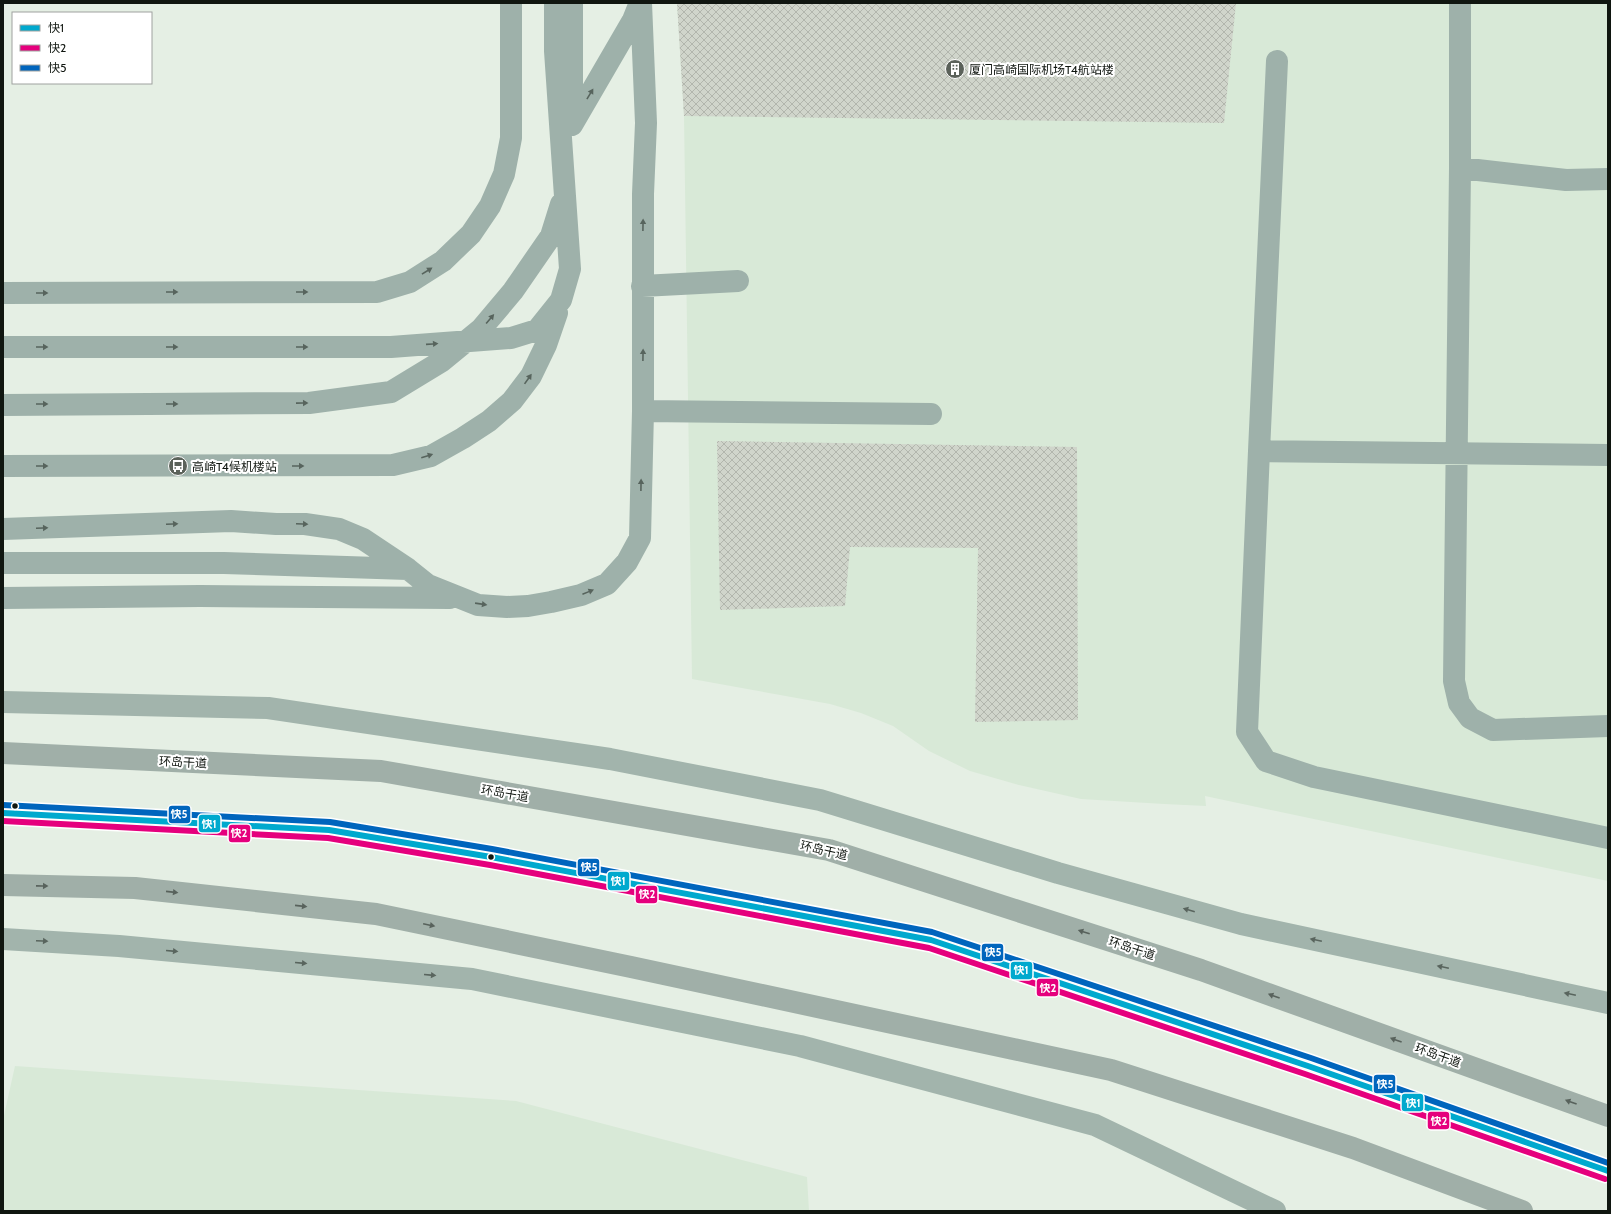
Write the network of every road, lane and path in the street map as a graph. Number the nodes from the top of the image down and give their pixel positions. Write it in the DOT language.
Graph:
graph roads {
  1 [pos="512,3"];
  2 [pos="555,3"];
  3 [pos="572,3"];
  4 [pos="640,3"];
  5 [pos="1460,3"];
  6 [pos="1277,61"];
  7 [pos="570,128"];
  8 [pos="1460,168"];
  9 [pos="1608,179"];
  10 [pos="738,281"];
  11 [pos="642,286"];
  12 [pos="3,293"];
  13 [pos="562,300"];
  14 [pos="3,347"];
  15 [pos="3,405"];
  16 [pos="643,411"];
  17 [pos="931,414"];
  18 [pos="1259,451"];
  19 [pos="1456,452"];
  20 [pos="1608,455"];
  21 [pos="3,466"];
  22 [pos="3,529"];
  23 [pos="3,563"];
  24 [pos="408,569"];
  25 [pos="3,598"];
  26 [pos="457,598"];
  27 [pos="3,702"];
  28 [pos="1608,726"];
  29 [pos="3,752"];
  30 [pos="3,813"];
  31 [pos="1608,838"];
  32 [pos="3,886"];
  33 [pos="3,939"];
  34 [pos="1608,1003"];
  35 [pos="1608,1116"];
  36 [pos="1608,1171"];
  37 [pos="1276,1211"];
  38 [pos="1522,1211"];
  12 -- 1 [label="street, one-way"];
  2 -- 13 [label="street"];
  3 -- 7 [label="street"];
  7 -- 4 [label="street, one-way"];
  11 -- 4 [label="street, one-way"];
  5 -- 8 [label="street"];
  6 -- 18 [label="street"];
  15 -- 7 [label="street, one-way"];
  8 -- 9 [label="street"];
  8 -- 19 [label="street"];
  10 -- 11 [label="street"];
  16 -- 11 [label="street, one-way"];
  14 -- 13 [label="street, one-way"];
  21 -- 13 [label="street, one-way"];
  16 -- 17 [label="street"];
  26 -- 16 [label="street, one-way"];
  18 -- 19 [label="street"];
  18 -- 31 [label="street"];
  19 -- 20 [label="street"];
  19 -- 28 [label="street"];
  22 -- 24 [label="street, one-way"];
  23 -- 24 [label="street"];
  24 -- 26 [label="street"];
  25 -- 26 [label="street"];
  34 -- 27 [label="main road, one-way"];
  35 -- 29 [label="highway, 环岛干道, one-way"];
  30 -- 36 [label="street"];
  32 -- 38 [label="highway, one-way"];
  33 -- 37 [label="main road, one-way"];
}
